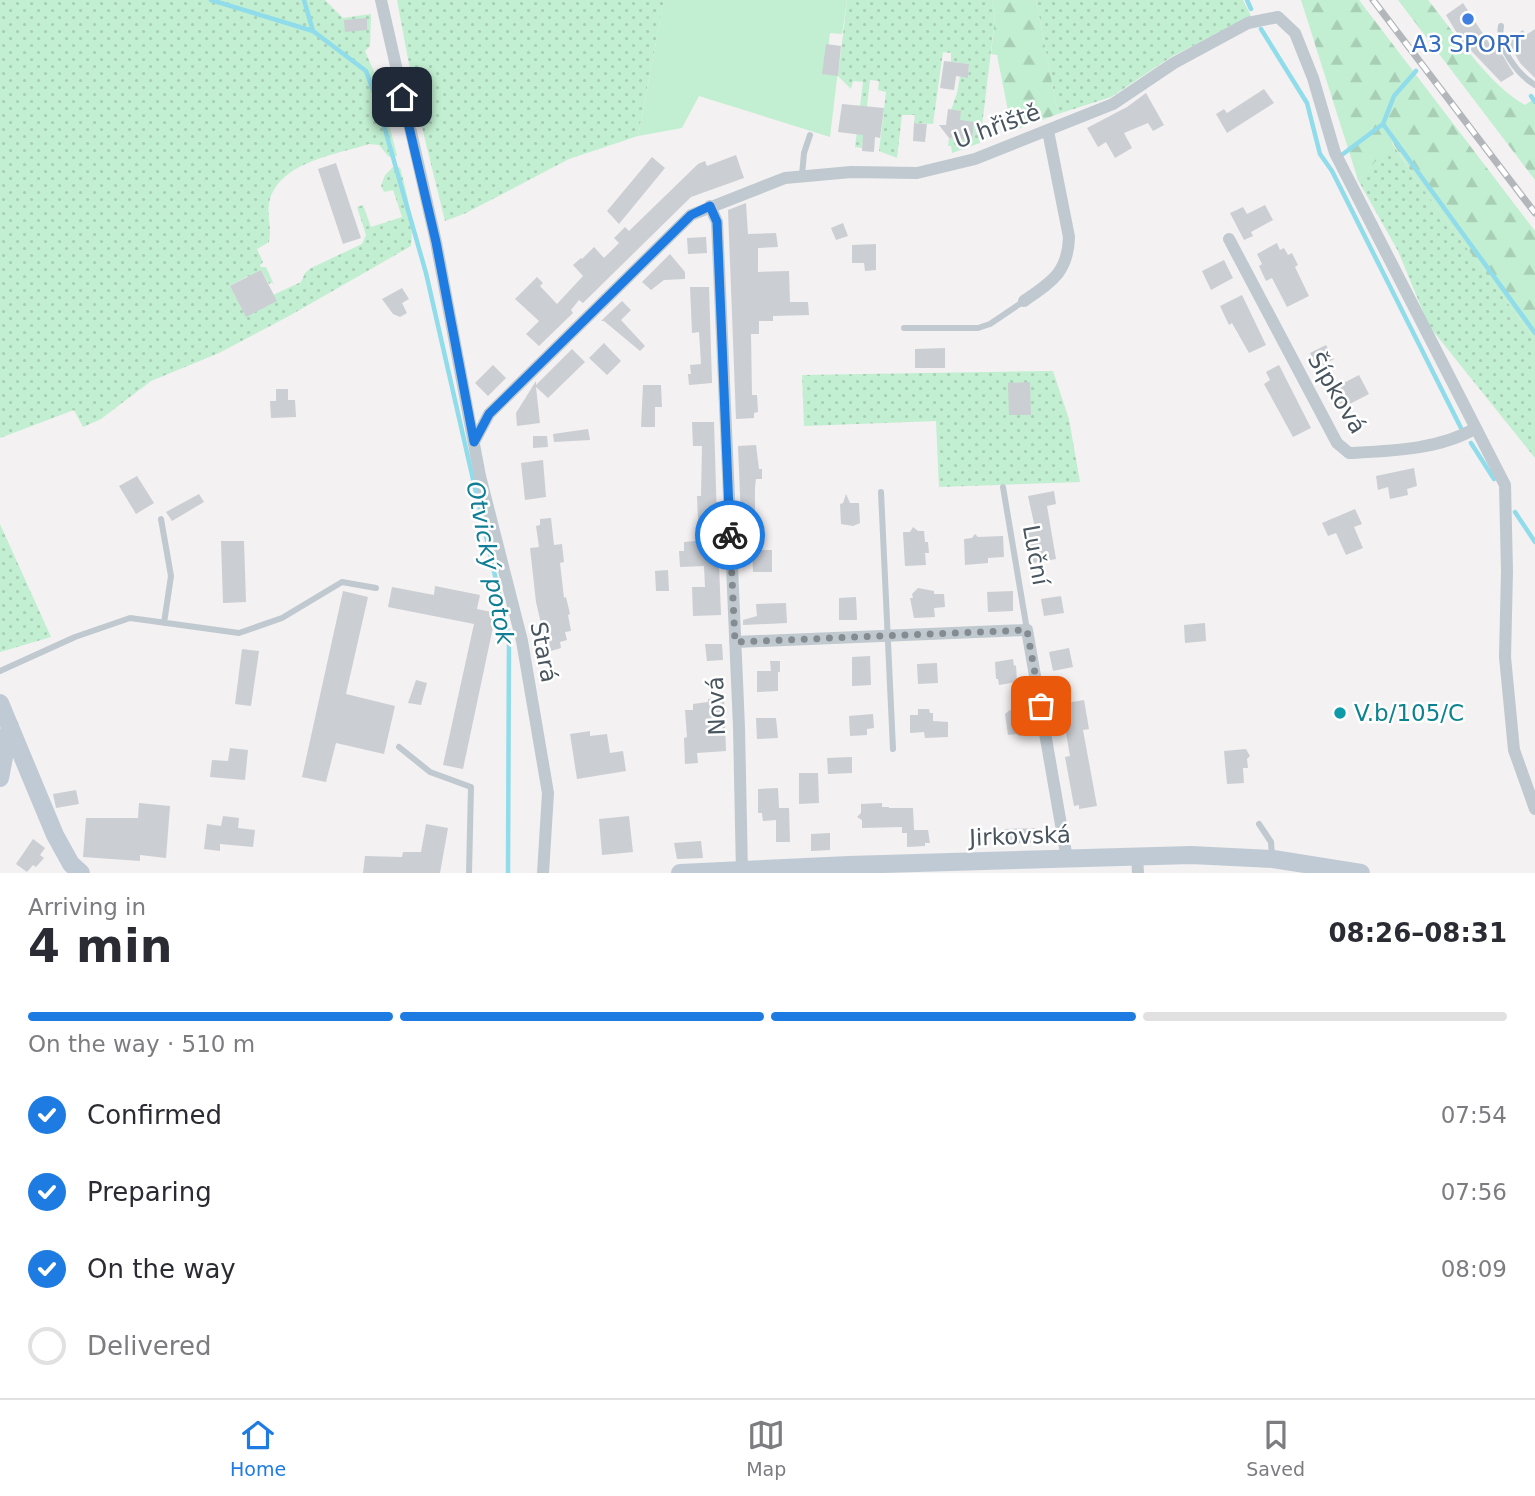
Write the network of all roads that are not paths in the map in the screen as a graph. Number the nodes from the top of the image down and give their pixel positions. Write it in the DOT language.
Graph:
graph roads {
  1 [pos="381,0"];
  2 [pos="1502,26"];
  3 [pos="1535,85"];
  4 [pos="1048,131"];
  5 [pos="810,135"];
  6 [pos="802,175"];
  7 [pos="710,206"];
  8 [pos="1230,239"];
  9 [pos="1024,301"];
  10 [pos="904,328"];
  11 [pos="1476,428"];
  12 [pos="474,442"];
  13 [pos="1003,487"];
  14 [pos="881,492"];
  15 [pos="161,519"];
  16 [pos="376,589"];
  17 [pos="164,623"];
  18 [pos="1027,630"];
  19 [pos="887,636"];
  20 [pos="735,642"];
  21 [pos="0,671"];
  22 [pos="0,702"];
  23 [pos="10,726"];
  24 [pos="399,747"];
  25 [pos="892,748"];
  26 [pos="0,778"];
  27 [pos="1535,809"];
  28 [pos="1259,824"];
  29 [pos="1067,859"];
  30 [pos="1273,859"];
  31 [pos="1137,864"];
  32 [pos="742,871"];
  33 [pos="81,873"];
  34 [pos="470,873"];
  35 [pos="543,873"];
  36 [pos="680,873"];
  37 [pos="1361,873"];
  1 -- 12 [label="street, Stará"];
  2 -- 3 [label="lane"];
  4 -- 6 [label="street, U hřiště"];
  4 -- 9 [label="street"];
  4 -- 11 [label="street, U hřiště"];
  5 -- 6 [label="lane"];
  6 -- 7 [label="street, U hřiště"];
  7 -- 12 [label="street, U hřiště"];
  7 -- 20 [label="street, Nová"];
  8 -- 11 [label="street, Šípková"];
  9 -- 10 [label="lane"];
  11 -- 27 [label="street"];
  12 -- 35 [label="street, Stará"];
  13 -- 18 [label="lane, Luční"];
  14 -- 19 [label="lane"];
  15 -- 17 [label="lane"];
  16 -- 17 [label="lane"];
  17 -- 21 [label="lane"];
  18 -- 19 [label="street"];
  18 -- 29 [label="street, Luční"];
  19 -- 20 [label="street"];
  19 -- 25 [label="lane"];
  20 -- 32 [label="street, Nová"];
  22 -- 23 [label="main road"];
  23 -- 26 [label="main road"];
  23 -- 33 [label="main road"];
  24 -- 34 [label="lane"];
  28 -- 30 [label="lane"];
  29 -- 31 [label="main road, Jirkovská"];
  29 -- 32 [label="main road, Jirkovská"];
  30 -- 31 [label="main road, Jirkovská"];
  30 -- 37 [label="main road, Jirkovská"];
  32 -- 36 [label="main road, Jirkovská"];
}
